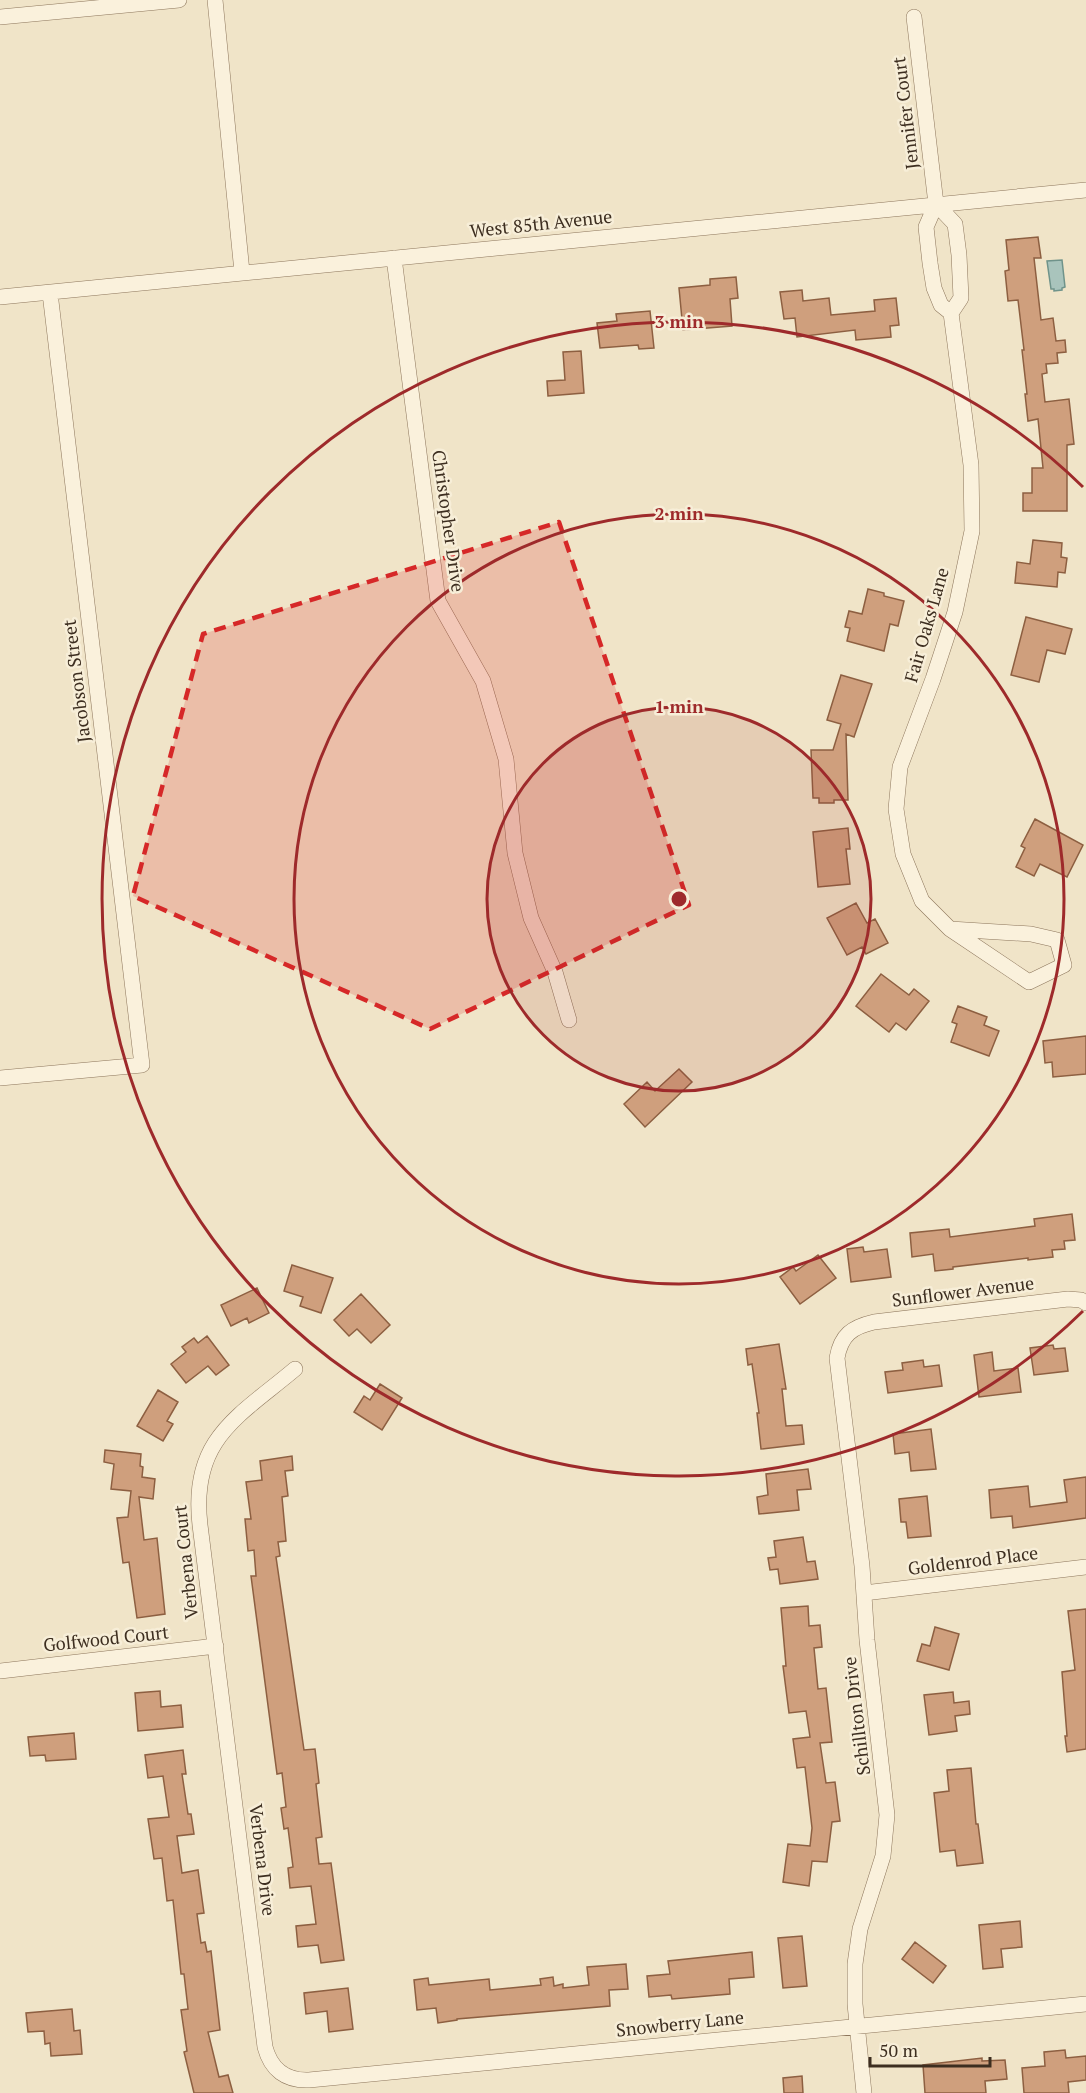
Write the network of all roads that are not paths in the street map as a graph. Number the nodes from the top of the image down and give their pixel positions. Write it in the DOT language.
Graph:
graph roads {
  1 [pos="179,0"];
  2 [pos="215,0"];
  3 [pos="0,17"];
  4 [pos="914,17"];
  5 [pos="1086,190"];
  6 [pos="936,204"];
  7 [pos="394,258"];
  8 [pos="242,272"];
  9 [pos="50,293"];
  10 [pos="0,297"];
  11 [pos="951,313"];
  12 [pos="950,929"];
  13 [pos="569,1020"];
  14 [pos="0,1078"];
  15 [pos="1086,1303"];
  16 [pos="848,1334"];
  17 [pos="296,1369"];
  18 [pos="1086,1567"];
  19 [pos="864,1593"];
  20 [pos="216,1646"];
  21 [pos="0,1671"];
  22 [pos="1086,2004"];
  23 [pos="858,2026"];
  24 [pos="280,2074"];
  25 [pos="864,2093"];
  1 -- 3 [label="street"];
  2 -- 8 [label="street"];
  4 -- 6 [label="street, Jennifer Court"];
  5 -- 6 [label="street, West 85th Avenue"];
  6 -- 7 [label="street, West 85th Avenue"];
  6 -- 11 [label="street, Fair Oaks Lane"];
  6 -- 11 [label="street, Fair Oaks Lane"];
  7 -- 8 [label="street, West 85th Avenue"];
  7 -- 13 [label="street, Christopher Drive"];
  8 -- 9 [label="street, West 85th Avenue"];
  9 -- 10 [label="street, West 85th Avenue"];
  9 -- 14 [label="street, Jacobson Street"];
  11 -- 12 [label="street, Fair Oaks Lane"];
  12 -- 12 [label="street, Fair Oaks Lane"];
  15 -- 16 [label="street, Sunflower Avenue"];
  16 -- 19 [label="street, Schillton Drive"];
  17 -- 20 [label="street, Verbena Court"];
  18 -- 19 [label="street, Goldenrod Place"];
  19 -- 23 [label="street, Schillton Drive"];
  20 -- 21 [label="street, Golfwood Court"];
  20 -- 24 [label="street, Verbena Drive"];
  22 -- 23 [label="street, Snowberry Lane"];
  23 -- 24 [label="street, Snowberry Lane"];
  23 -- 25 [label="street, Schillton Drive"];
}
